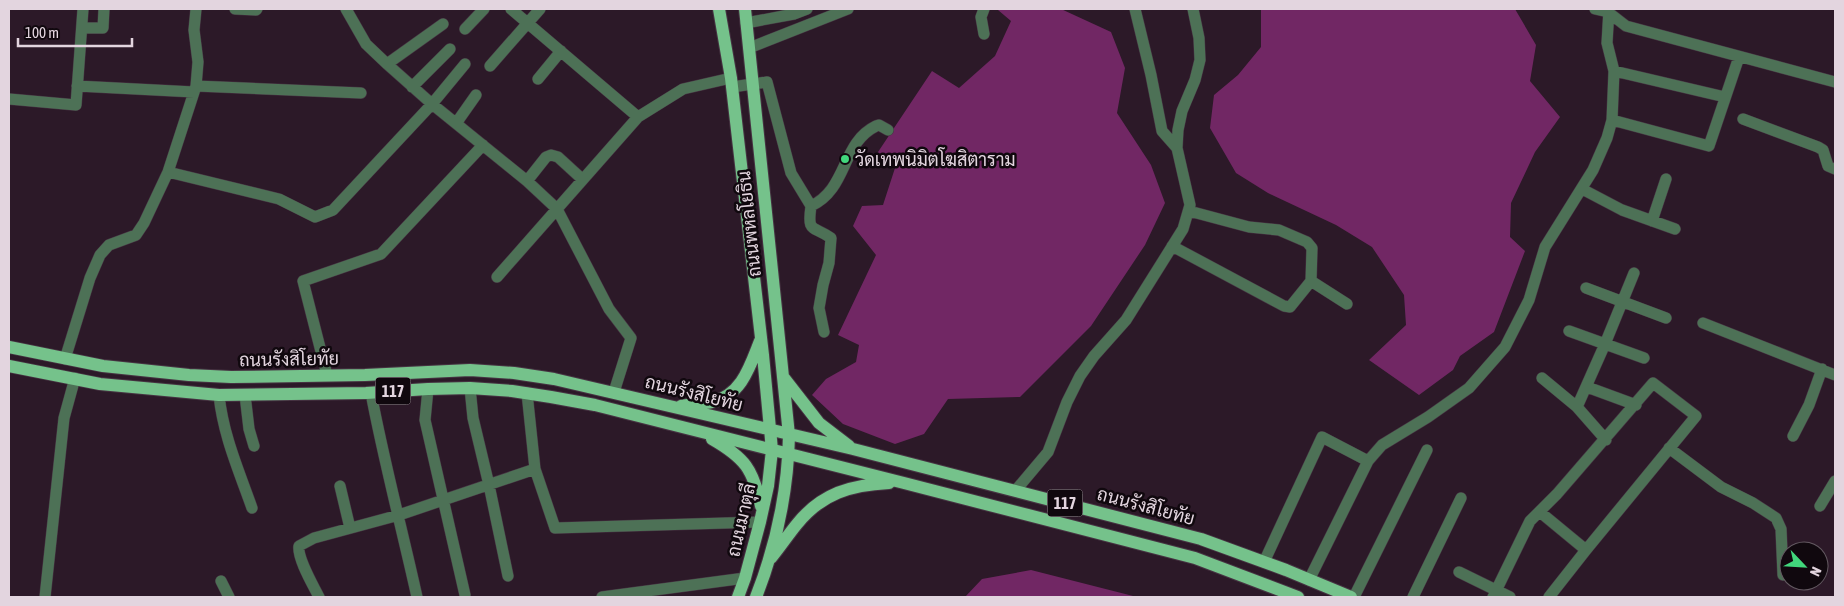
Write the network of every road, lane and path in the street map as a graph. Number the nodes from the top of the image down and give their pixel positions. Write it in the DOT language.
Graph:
graph roads {
  1 [pos="83,9"];
  2 [pos="104,9"];
  3 [pos="196,9"];
  4 [pos="235,9"];
  5 [pos="257,9"];
  6 [pos="346,9"];
  7 [pos="484,9"];
  8 [pos="511,9"];
  9 [pos="540,9"];
  10 [pos="719,9"];
  11 [pos="745,9"];
  12 [pos="807,9"];
  13 [pos="848,9"];
  14 [pos="984,9"];
  15 [pos="1135,9"];
  16 [pos="1193,9"];
  17 [pos="1596,9"];
  18 [pos="1608,10"];
  19 [pos="527,22"];
  20 [pos="746,23"];
  21 [pos="443,24"];
  22 [pos="82,28"];
  23 [pos="464,29"];
  24 [pos="984,34"];
  25 [pos="748,48"];
  26 [pos="450,49"];
  27 [pos="561,51"];
  28 [pos="1739,57"];
  29 [pos="387,64"];
  30 [pos="465,64"];
  31 [pos="490,66"];
  32 [pos="1614,71"];
  33 [pos="538,79"];
  34 [pos="1835,82"];
  35 [pos="731,83"];
  36 [pos="752,84"];
  37 [pos="77,86"];
  38 [pos="412,87"];
  39 [pos="195,89"];
  40 [pos="361,93"];
  41 [pos="476,95"];
  42 [pos="1725,97"];
  43 [pos="9,99"];
  44 [pos="432,104"];
  45 [pos="638,117"];
  46 [pos="1742,119"];
  47 [pos="1612,120"];
  48 [pos="456,122"];
  49 [pos="888,130"];
  50 [pos="483,145"];
  51 [pos="1177,148"];
  52 [pos="1835,169"];
  53 [pos="168,172"];
  54 [pos="582,179"];
  55 [pos="1666,179"];
  56 [pos="527,181"];
  57 [pos="1582,189"];
  58 [pos="811,206"];
  59 [pos="557,209"];
  60 [pos="1189,211"];
  61 [pos="1652,221"];
  62 [pos="1675,230"];
  63 [pos="1172,246"];
  64 [pos="1634,273"];
  65 [pos="497,277"];
  66 [pos="1311,281"];
  67 [pos="1586,288"];
  68 [pos="1622,302"];
  69 [pos="1347,304"];
  70 [pos="1666,318"];
  71 [pos="1703,323"];
  72 [pos="1569,330"];
  73 [pos="824,332"];
  74 [pos="761,340"];
  75 [pos="1605,344"];
  76 [pos="9,347"];
  77 [pos="1644,358"];
  78 [pos="66,359"];
  79 [pos="9,366"];
  80 [pos="1822,369"];
  81 [pos="327,375"];
  82 [pos="1835,375"];
  83 [pos="365,376"];
  84 [pos="783,376"];
  85 [pos="75,378"];
  86 [pos="1542,378"];
  87 [pos="1587,386"];
  88 [pos="470,388"];
  89 [pos="428,389"];
  90 [pos="614,392"];
  91 [pos="368,393"];
  92 [pos="527,393"];
  93 [pos="218,395"];
  94 [pos="245,395"];
  95 [pos="1636,405"];
  96 [pos="676,407"];
  97 [pos="1577,407"];
  98 [pos="771,430"];
  99 [pos="699,431"];
  100 [pos="789,434"];
  101 [pos="1793,436"];
  102 [pos="1606,440"];
  103 [pos="254,446"];
  104 [pos="1670,448"];
  105 [pos="853,449"];
  106 [pos="772,450"];
  107 [pos="1427,450"];
  108 [pos="789,454"];
  109 [pos="1368,461"];
  110 [pos="535,469"];
  111 [pos="1835,481"];
  112 [pos="904,483"];
  113 [pos="489,485"];
  114 [pos="340,486"];
  115 [pos="1016,490"];
  116 [pos="1461,498"];
  117 [pos="444,500"];
  118 [pos="1820,506"];
  119 [pos="252,508"];
  120 [pos="1540,512"];
  121 [pos="399,514"];
  122 [pos="761,516"];
  123 [pos="350,528"];
  124 [pos="1782,541"];
  125 [pos="1586,550"];
  126 [pos="768,562"];
  127 [pos="1264,562"];
  128 [pos="1459,572"];
  129 [pos="508,576"];
  130 [pos="745,578"];
  131 [pos="1309,580"];
  132 [pos="221,581"];
  133 [pos="1494,594"];
  134 [pos="465,595"];
  135 [pos="45,597"];
  136 [pos="229,597"];
  137 [pos="319,597"];
  138 [pos="418,597"];
  139 [pos="602,597"];
  140 [pos="738,597"];
  141 [pos="756,597"];
  142 [pos="1298,597"];
  143 [pos="1352,597"];
  144 [pos="1414,597"];
  145 [pos="1510,597"];
  146 [pos="1549,597"];
  1 -- 22 [label="street"];
  2 -- 22 [label="street"];
  3 -- 39 [label="street"];
  4 -- 5 [label="street"];
  6 -- 29 [label="street"];
  7 -- 23 [label="street"];
  8 -- 19 [label="street"];
  9 -- 19 [label="street"];
  10 -- 35 [label="main road, ถนนพหลโยธิน"];
  11 -- 20 [label="main road, ถนนพหลโยธิน"];
  12 -- 20 [label="street"];
  13 -- 25 [label="street"];
  14 -- 24 [label="street"];
  15 -- 51 [label="street"];
  16 -- 51 [label="street"];
  17 -- 18 [label="street"];
  18 -- 28 [label="street"];
  18 -- 32 [label="street"];
  19 -- 27 [label="street"];
  19 -- 31 [label="street"];
  20 -- 25 [label="main road, ถนนพหลโยธิน"];
  21 -- 29 [label="street"];
  22 -- 37 [label="street"];
  25 -- 36 [label="main road, ถนนพหลโยธิน"];
  26 -- 38 [label="street"];
  27 -- 33 [label="street"];
  27 -- 45 [label="street"];
  28 -- 34 [label="street"];
  28 -- 42 [label="street"];
  29 -- 38 [label="street"];
  30 -- 44 [label="street"];
  32 -- 42 [label="street"];
  32 -- 47 [label="street"];
  35 -- 36 [label="street"];
  35 -- 45 [label="street"];
  35 -- 74 [label="main road, ถนนพหลโยธิน"];
  36 -- 58 [label="street"];
  36 -- 84 [label="main road, ถนนพหลโยธิน"];
  37 -- 39 [label="street"];
  37 -- 43 [label="street"];
  38 -- 44 [label="street"];
  39 -- 40 [label="street"];
  39 -- 53 [label="street"];
  41 -- 48 [label="street"];
  42 -- 47 [label="street"];
  44 -- 48 [label="street"];
  44 -- 53 [label="street"];
  45 -- 54 [label="street"];
  46 -- 52 [label="street"];
  47 -- 57 [label="street"];
  48 -- 50 [label="street"];
  49 -- 58 [label="street"];
  50 -- 56 [label="street"];
  50 -- 81 [label="street"];
  51 -- 60 [label="street"];
  53 -- 78 [label="street"];
  54 -- 56 [label="street"];
  54 -- 59 [label="street"];
  55 -- 61 [label="street"];
  56 -- 59 [label="street"];
  57 -- 61 [label="street"];
  57 -- 109 [label="street"];
  58 -- 73 [label="street"];
  59 -- 65 [label="street"];
  59 -- 90 [label="street"];
  60 -- 63 [label="street"];
  60 -- 66 [label="street"];
  61 -- 62 [label="street"];
  63 -- 66 [label="street"];
  63 -- 115 [label="street"];
  64 -- 68 [label="street"];
  66 -- 69 [label="street"];
  67 -- 68 [label="street"];
  68 -- 70 [label="street"];
  68 -- 75 [label="street"];
  71 -- 80 [label="street"];
  72 -- 75 [label="street"];
  74 -- 96 [label="main road"];
  74 -- 98 [label="main road, ถนนพหลโยธิน"];
  75 -- 77 [label="street"];
  75 -- 87 [label="street"];
  76 -- 78 [label="main road, ถนนรังสิโยทัย / 117"];
  78 -- 81 [label="main road, ถนนรังสิโยทัย / 117"];
  79 -- 85 [label="main road, ถนนรังสิโยทัย / 117"];
  80 -- 82 [label="street"];
  80 -- 101 [label="street"];
  81 -- 83 [label="main road, ถนนรังสิโยทัย / 117"];
  83 -- 90 [label="main road, ถนนรังสิโยทัย / 117"];
  83 -- 91 [label="main road"];
  84 -- 100 [label="main road, ถนนพหลโยธิน"];
  84 -- 105 [label="main road"];
  85 -- 93 [label="main road, ถนนรังสิโยทัย / 117"];
  85 -- 135 [label="street"];
  86 -- 97 [label="street"];
  87 -- 95 [label="street"];
  87 -- 97 [label="street"];
  88 -- 89 [label="main road, ถนนรังสิโยทัย / 117"];
  88 -- 92 [label="main road, ถนนรังสิโยทัย / 117"];
  88 -- 113 [label="street"];
  89 -- 91 [label="main road, ถนนรังสิโยทัย / 117"];
  89 -- 117 [label="street"];
  90 -- 96 [label="main road, ถนนรังสิโยทัย / 117"];
  91 -- 94 [label="main road, ถนนรังสิโยทัย / 117"];
  91 -- 121 [label="street"];
  92 -- 99 [label="main road, ถนนรังสิโยทัย / 117"];
  92 -- 110 [label="street"];
  93 -- 94 [label="main road, ถนนรังสิโยทัย / 117"];
  93 -- 119 [label="street"];
  94 -- 103 [label="street"];
  95 -- 102 [label="street"];
  95 -- 104 [label="street"];
  96 -- 98 [label="main road, ถนนรังสิโยทัย / 117"];
  97 -- 102 [label="street"];
  98 -- 100 [label="main road, ถนนรังสิโยทัย / 117"];
  98 -- 106 [label="main road, ถนนมาตุลี"];
  99 -- 106 [label="main road, ถนนรังสิโยทัย / 117"];
  99 -- 122 [label="main road"];
  100 -- 105 [label="main road, ถนนรังสิโยทัย / 117"];
  100 -- 108 [label="main road, ถนนมาตุลี"];
  102 -- 120 [label="street"];
  104 -- 124 [label="street"];
  104 -- 125 [label="street"];
  105 -- 115 [label="main road, ถนนรังสิโยทัย / 117"];
  106 -- 108 [label="main road, ถนนรังสิโยทัย / 117"];
  106 -- 122 [label="main road, ถนนมาตุลี"];
  107 -- 143 [label="street"];
  108 -- 112 [label="main road, ถนนรังสิโยทัย / 117"];
  108 -- 126 [label="main road, ถนนมาตุลี"];
  109 -- 127 [label="street"];
  109 -- 131 [label="street"];
  110 -- 113 [label="street"];
  110 -- 122 [label="street"];
  111 -- 118 [label="street"];
  112 -- 126 [label="main road"];
  112 -- 142 [label="main road, ถนนรังสิโยทัย / 117"];
  113 -- 117 [label="street"];
  113 -- 129 [label="street"];
  114 -- 123 [label="street"];
  115 -- 127 [label="main road, ถนนรังสิโยทัย / 117"];
  116 -- 144 [label="street"];
  117 -- 121 [label="street"];
  117 -- 134 [label="street"];
  120 -- 125 [label="street"];
  120 -- 133 [label="street"];
  121 -- 123 [label="street"];
  121 -- 138 [label="street"];
  122 -- 130 [label="main road, ถนนมาตุลี"];
  123 -- 137 [label="street"];
  125 -- 146 [label="street"];
  126 -- 141 [label="main road, ถนนมาตุลี"];
  127 -- 131 [label="main road, ถนนรังสิโยทัย / 117"];
  128 -- 133 [label="street"];
  130 -- 139 [label="street"];
  130 -- 140 [label="main road, ถนนมาตุลี"];
  131 -- 143 [label="main road, ถนนรังสิโยทัย / 117"];
  132 -- 136 [label="street"];
  133 -- 145 [label="street"];
}
